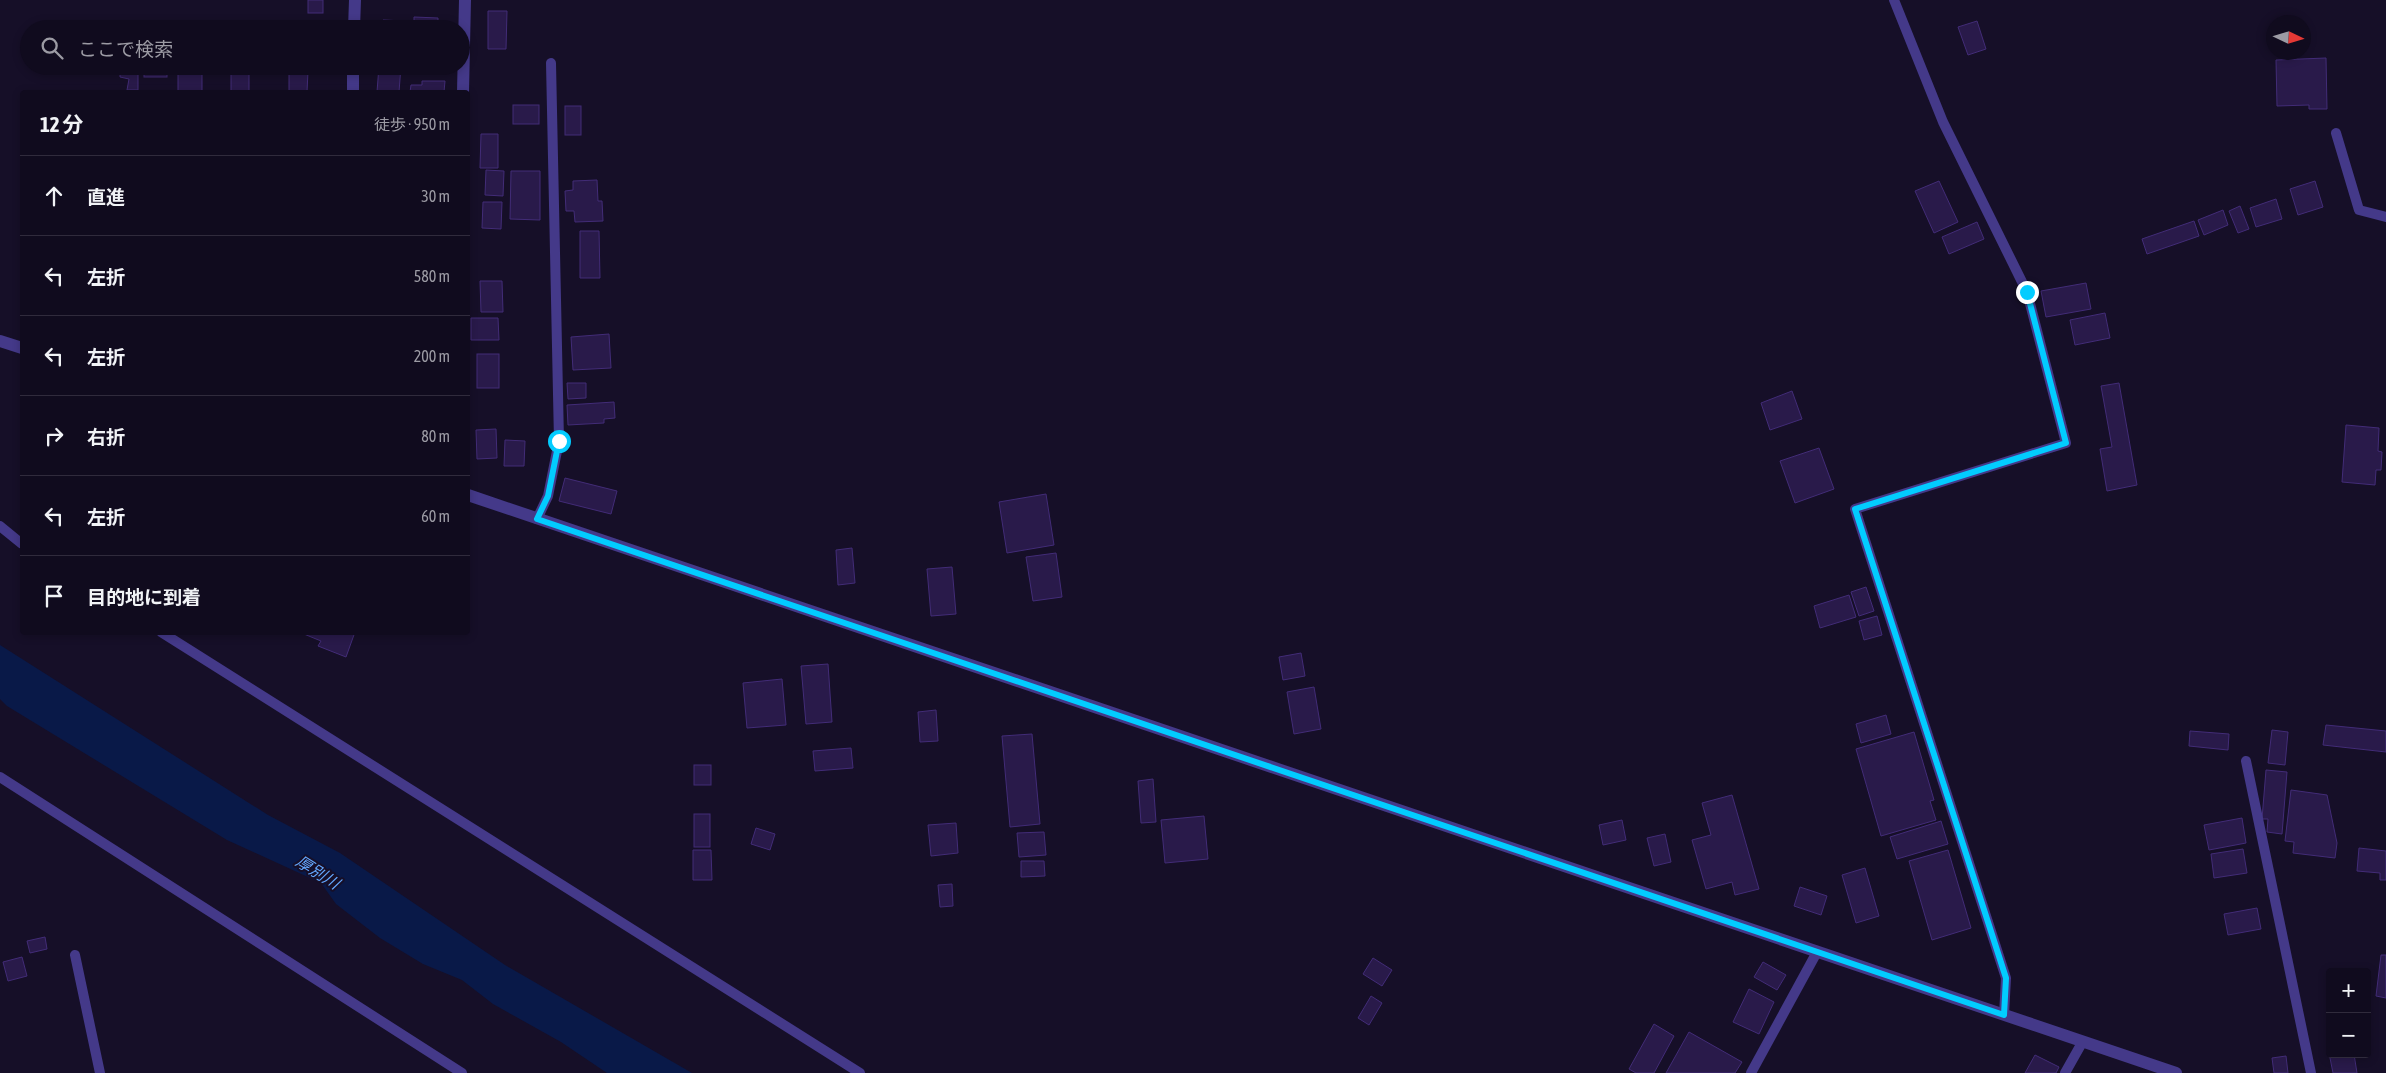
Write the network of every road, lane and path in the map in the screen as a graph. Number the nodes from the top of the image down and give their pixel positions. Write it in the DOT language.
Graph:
graph roads {
  1 [pos="355,0"];
  2 [pos="465,0"];
  3 [pos="1894,0"];
  4 [pos="354,20"];
  5 [pos="464,20"];
  6 [pos="551,62"];
  7 [pos="354,75"];
  8 [pos="463,75"];
  9 [pos="353,90"];
  10 [pos="462,90"];
  11 [pos="2336,133"];
  12 [pos="2386,217"];
  13 [pos="0,341"];
  14 [pos="20,347"];
  15 [pos="470,496"];
  16 [pos="537,519"];
  17 [pos="0,526"];
  18 [pos="20,542"];
  19 [pos="166,635"];
  20 [pos="2246,761"];
  21 [pos="0,777"];
  22 [pos="1817,952"];
  23 [pos="75,955"];
  24 [pos="2004,1015"];
  25 [pos="2082,1041"];
  26 [pos="100,1073"];
  27 [pos="462,1073"];
  28 [pos="860,1073"];
  29 [pos="1750,1073"];
  30 [pos="2065,1073"];
  31 [pos="2174,1073"];
  32 [pos="2311,1073"];
  1 -- 4 [label="street"];
  2 -- 5 [label="street"];
  3 -- 24 [label="lane"];
  6 -- 16 [label="lane"];
  7 -- 9 [label="street"];
  8 -- 10 [label="street"];
  11 -- 12 [label="lane"];
  13 -- 14 [label="street"];
  15 -- 16 [label="street"];
  16 -- 22 [label="street"];
  17 -- 18 [label="lane"];
  19 -- 28 [label="lane"];
  20 -- 32 [label="lane"];
  21 -- 27 [label="lane"];
  22 -- 24 [label="street"];
  22 -- 29 [label="lane"];
  23 -- 26 [label="lane"];
  24 -- 25 [label="street"];
  25 -- 30 [label="lane"];
  25 -- 31 [label="street"];
}
